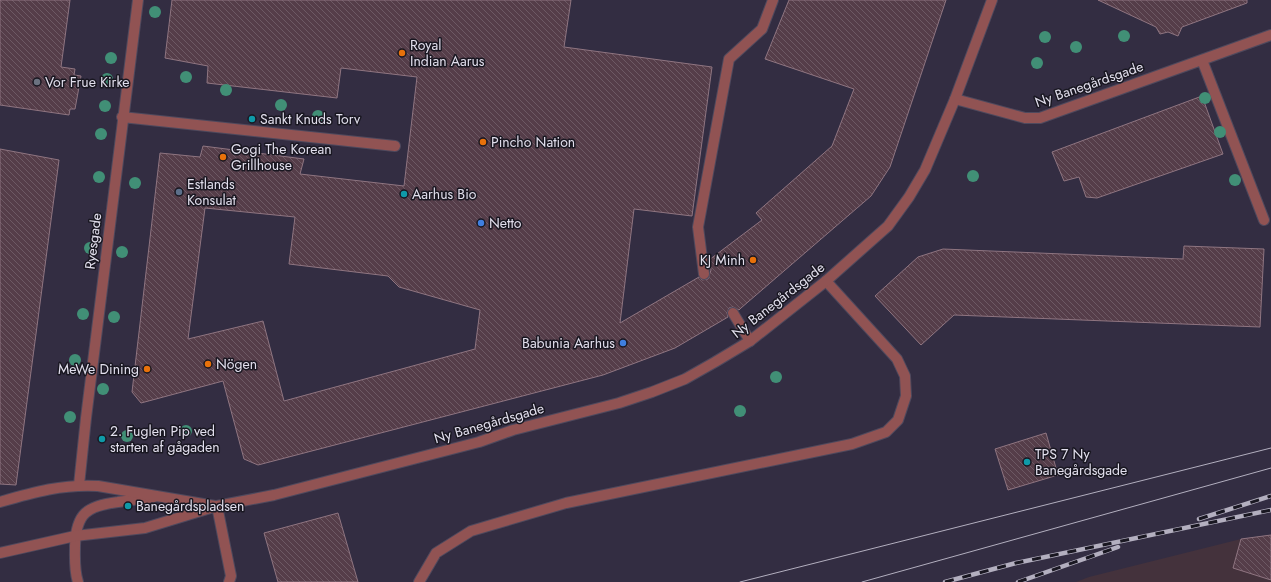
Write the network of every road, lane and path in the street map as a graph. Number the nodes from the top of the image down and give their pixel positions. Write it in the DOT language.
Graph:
graph roads {
  1 [pos="138,0"];
  2 [pos="773,0"];
  3 [pos="992,0"];
  4 [pos="1271,35"];
  5 [pos="1202,60"];
  6 [pos="956,99"];
  7 [pos="122,117"];
  8 [pos="395,146"];
  9 [pos="1264,220"];
  10 [pos="704,274"];
  11 [pos="826,281"];
  12 [pos="733,313"];
  13 [pos="750,341"];
  14 [pos="79,485"];
  15 [pos="161,496"];
  16 [pos="0,502"];
  17 [pos="217,506"];
  18 [pos="75,536"];
  19 [pos="0,553"];
  20 [pos="78,582"];
  21 [pos="229,582"];
  22 [pos="419,582"];
  1 -- 7 [label="street, Ryesgade"];
  2 -- 10 [label="street"];
  3 -- 6 [label="street"];
  4 -- 5 [label="street, Ny Banegårdsgade"];
  5 -- 6 [label="street, Ny Banegårdsgade"];
  5 -- 9 [label="street"];
  6 -- 11 [label="street, Ny Banegårdsgade"];
  7 -- 8 [label="street"];
  7 -- 14 [label="street, Ryesgade"];
  11 -- 13 [label="street, Ny Banegårdsgade"];
  11 -- 22 [label="street"];
  12 -- 13 [label="street"];
  13 -- 17 [label="street, Ny Banegårdsgade"];
  14 -- 15 [label="street"];
  14 -- 16 [label="street"];
  15 -- 17 [label="street"];
  15 -- 18 [label="street"];
  17 -- 18 [label="street"];
  17 -- 21 [label="street"];
  18 -- 19 [label="street"];
  18 -- 20 [label="street"];
}
